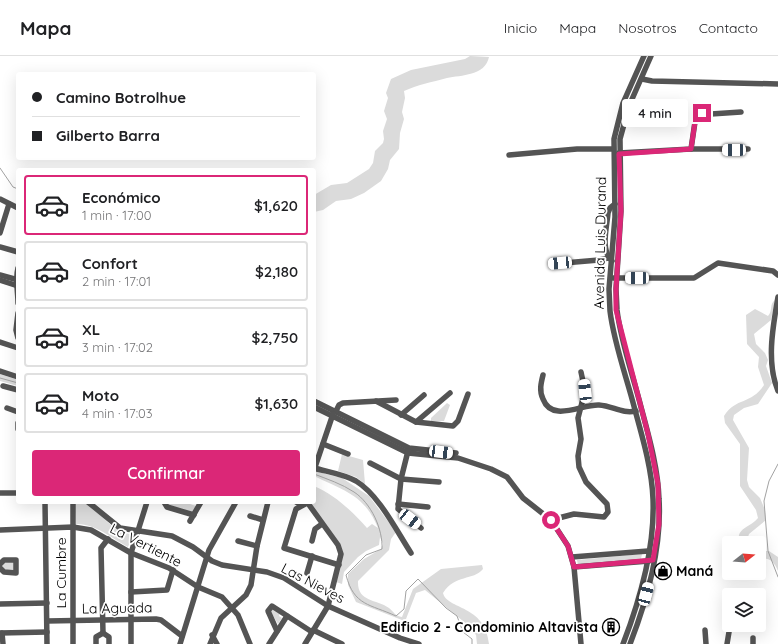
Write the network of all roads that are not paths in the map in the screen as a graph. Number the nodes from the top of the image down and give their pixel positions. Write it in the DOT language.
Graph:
graph roads {
  1 [pos="644,56"];
  2 [pos="651,56"];
  3 [pos="642,78"];
  4 [pos="778,84"];
  5 [pos="741,112"];
  6 [pos="613,148"];
  7 [pos="691,149"];
  8 [pos="748,150"];
  9 [pos="619,154"];
  10 [pos="509,155"];
  11 [pos="0,199"];
  12 [pos="9,204"];
  13 [pos="615,204"];
  14 [pos="16,207"];
  15 [pos="621,211"];
  16 [pos="0,233"];
  17 [pos="0,247"];
  18 [pos="16,251"];
  19 [pos="619,256"];
  20 [pos="610,259"];
  21 [pos="552,264"];
  22 [pos="0,275"];
  23 [pos="778,275"];
  24 [pos="610,278"];
  25 [pos="616,278"];
  26 [pos="0,280"];
  27 [pos="16,283"];
  28 [pos="16,283"];
  29 [pos="778,297"];
  30 [pos="0,342"];
  31 [pos="16,347"];
  32 [pos="0,371"];
  33 [pos="581,372"];
  34 [pos="543,375"];
  35 [pos="16,376"];
  36 [pos="3,386"];
  37 [pos="16,389"];
  38 [pos="778,391"];
  39 [pos="450,393"];
  40 [pos="468,394"];
  41 [pos="424,395"];
  42 [pos="396,400"];
  43 [pos="376,401"];
  44 [pos="316,402"];
  45 [pos="7,408"];
  46 [pos="316,408"];
  47 [pos="581,408"];
  48 [pos="16,411"];
  49 [pos="636,411"];
  50 [pos="335,413"];
  51 [pos="401,415"];
  52 [pos="416,422"];
  53 [pos="323,444"];
  54 [pos="408,451"];
  55 [pos="456,453"];
  56 [pos="348,454"];
  57 [pos="316,463"];
  58 [pos="370,463"];
  59 [pos="316,469"];
  60 [pos="401,479"];
  61 [pos="439,482"];
  62 [pos="0,493"];
  63 [pos="16,493"];
  64 [pos="46,504"];
  65 [pos="72,504"];
  66 [pos="90,504"];
  67 [pos="146,504"];
  68 [pos="165,504"];
  69 [pos="200,504"];
  70 [pos="235,504"];
  71 [pos="267,504"];
  72 [pos="298,504"];
  73 [pos="308,504"];
  74 [pos="398,504"];
  75 [pos="428,507"];
  76 [pos="194,515"];
  77 [pos="250,516"];
  78 [pos="263,520"];
  79 [pos="551,520"];
  80 [pos="190,521"];
  81 [pos="322,524"];
  82 [pos="45,528"];
  83 [pos="73,528"];
  84 [pos="421,528"];
  85 [pos="0,530"];
  86 [pos="138,531"];
  87 [pos="108,539"];
  88 [pos="238,541"];
  89 [pos="312,541"];
  90 [pos="257,546"];
  91 [pos="648,550"];
  92 [pos="131,553"];
  93 [pos="411,553"];
  94 [pos="312,556"];
  95 [pos="206,558"];
  96 [pos="572,558"];
  97 [pos="653,560"];
  98 [pos="646,561"];
  99 [pos="0,564"];
  100 [pos="340,564"];
  101 [pos="574,567"];
  102 [pos="0,568"];
  103 [pos="173,570"];
  104 [pos="254,570"];
  105 [pos="307,573"];
  106 [pos="198,587"];
  107 [pos="131,592"];
  108 [pos="47,603"];
  109 [pos="0,604"];
  110 [pos="328,606"];
  111 [pos="233,608"];
  112 [pos="287,616"];
  113 [pos="131,619"];
  114 [pos="103,620"];
  115 [pos="47,621"];
  116 [pos="73,621"];
  117 [pos="705,630"];
  118 [pos="277,631"];
  119 [pos="312,631"];
  120 [pos="47,632"];
  121 [pos="729,632"];
  122 [pos="1,633"];
  123 [pos="103,633"];
  124 [pos="182,636"];
  125 [pos="212,636"];
  126 [pos="400,638"];
  127 [pos="2,644"];
  128 [pos="47,644"];
  129 [pos="73,644"];
  130 [pos="96,644"];
  131 [pos="109,644"];
  132 [pos="131,644"];
  133 [pos="180,644"];
  134 [pos="210,644"];
  135 [pos="217,644"];
  136 [pos="250,644"];
  137 [pos="269,644"];
  138 [pos="305,644"];
  139 [pos="342,644"];
  140 [pos="397,644"];
  141 [pos="419,644"];
  142 [pos="581,644"];
  143 [pos="623,644"];
  144 [pos="630,644"];
  145 [pos="706,644"];
  146 [pos="727,644"];
  1 -- 6 [label="street, Avenida Luis Durand"];
  2 -- 3 [label="street, Avenida Luis Durand"];
  3 -- 4 [label="street"];
  3 -- 9 [label="street, Avenida Luis Durand"];
  5 -- 7 [label="street"];
  6 -- 10 [label="street"];
  6 -- 13 [label="street, Avenida Luis Durand"];
  7 -- 8 [label="street"];
  7 -- 9 [label="street"];
  9 -- 15 [label="street, Avenida Luis Durand"];
  11 -- 12 [label="street"];
  12 -- 14 [label="street"];
  12 -- 16 [label="street"];
  13 -- 15 [label="street"];
  13 -- 20 [label="street, Avenida Luis Durand"];
  15 -- 19 [label="street, Avenida Luis Durand"];
  17 -- 18 [label="street"];
  19 -- 20 [label="street"];
  19 -- 25 [label="street, Avenida Luis Durand"];
  20 -- 21 [label="street"];
  20 -- 24 [label="street, Avenida Luis Durand"];
  22 -- 27 [label="street"];
  23 -- 25 [label="street"];
  24 -- 25 [label="street"];
  24 -- 49 [label="street, Avenida Luis Durand"];
  25 -- 97 [label="street, Avenida Luis Durand"];
  26 -- 28 [label="street"];
  29 -- 38 [label="street"];
  30 -- 31 [label="street"];
  32 -- 35 [label="street"];
  33 -- 47 [label="street"];
  34 -- 47 [label="street"];
  36 -- 37 [label="street"];
  39 -- 52 [label="street"];
  40 -- 52 [label="street"];
  41 -- 51 [label="street"];
  42 -- 43 [label="street"];
  43 -- 50 [label="street"];
  43 -- 51 [label="street"];
  44 -- 50 [label="street"];
  45 -- 48 [label="street"];
  46 -- 50 [label="street"];
  47 -- 49 [label="street"];
  47 -- 79 [label="street"];
  49 -- 91 [label="street, Avenida Luis Durand"];
  50 -- 53 [label="street"];
  50 -- 54 [label="street"];
  51 -- 52 [label="street"];
  53 -- 56 [label="street"];
  53 -- 57 [label="street"];
  54 -- 55 [label="street"];
  54 -- 60 [label="street"];
  54 -- 79 [label="street"];
  58 -- 60 [label="street"];
  59 -- 93 [label="street"];
  60 -- 61 [label="street"];
  60 -- 74 [label="street"];
  62 -- 63 [label="street"];
  64 -- 82 [label="street"];
  65 -- 83 [label="street, La Cumbre"];
  66 -- 86 [label="street, Las Nieves"];
  67 -- 86 [label="street"];
  68 -- 76 [label="street"];
  69 -- 76 [label="street"];
  70 -- 95 [label="street"];
  71 -- 78 [label="street"];
  72 -- 94 [label="street"];
  73 -- 81 [label="street"];
  74 -- 75 [label="street"];
  74 -- 84 [label="street"];
  76 -- 80 [label="street"];
  77 -- 78 [label="street"];
  78 -- 90 [label="street"];
  79 -- 96 [label="street"];
  81 -- 89 [label="street"];
  81 -- 100 [label="street"];
  82 -- 83 [label="street, La Vertiente"];
  82 -- 85 [label="street, La Vertiente"];
  82 -- 108 [label="street"];
  83 -- 87 [label="street, La Vertiente"];
  83 -- 116 [label="street, La Cumbre"];
  86 -- 92 [label="street"];
  86 -- 95 [label="street, Las Nieves"];
  87 -- 92 [label="street, La Vertiente"];
  87 -- 114 [label="street"];
  88 -- 90 [label="street"];
  90 -- 104 [label="street"];
  91 -- 96 [label="street"];
  91 -- 97 [label="street"];
  91 -- 98 [label="street, Avenida Luis Durand"];
  92 -- 103 [label="street, La Vertiente"];
  92 -- 107 [label="street"];
  94 -- 100 [label="street"];
  94 -- 105 [label="street"];
  95 -- 104 [label="street, Las Nieves"];
  95 -- 106 [label="street"];
  96 -- 101 [label="street"];
  97 -- 98 [label="street"];
  97 -- 144 [label="street, Avenida Luis Durand"];
  98 -- 101 [label="street"];
  98 -- 143 [label="street, Avenida Luis Durand"];
  99 -- 102 [label="street"];
  100 -- 110 [label="street"];
  101 -- 142 [label="street"];
  103 -- 106 [label="street, La Vertiente"];
  103 -- 107 [label="street"];
  104 -- 110 [label="street, Las Nieves"];
  104 -- 111 [label="street"];
  106 -- 111 [label="street, La Vertiente"];
  106 -- 124 [label="street"];
  107 -- 113 [label="street"];
  108 -- 109 [label="street"];
  108 -- 115 [label="street"];
  110 -- 119 [label="street"];
  110 -- 126 [label="street, Las Nieves"];
  111 -- 125 [label="street"];
  111 -- 136 [label="street, La Vertiente"];
  112 -- 118 [label="street"];
  112 -- 118 [label="street"];
  112 -- 119 [label="street"];
  113 -- 114 [label="street, La Aguada"];
  113 -- 124 [label="street, La Aguada"];
  113 -- 132 [label="street"];
  114 -- 116 [label="street, La Aguada"];
  114 -- 123 [label="street"];
  115 -- 116 [label="street, La Aguada"];
  115 -- 120 [label="street"];
  116 -- 129 [label="street, La Cumbre"];
  117 -- 145 [label="street"];
  118 -- 137 [label="street"];
  119 -- 138 [label="street"];
  119 -- 139 [label="street"];
  120 -- 122 [label="street"];
  120 -- 128 [label="street"];
  121 -- 146 [label="street"];
  122 -- 127 [label="street"];
  123 -- 130 [label="street"];
  123 -- 131 [label="street"];
  124 -- 133 [label="street"];
  125 -- 134 [label="street"];
  125 -- 135 [label="street"];
  126 -- 140 [label="street"];
  126 -- 141 [label="street, Las Nieves"];
}
